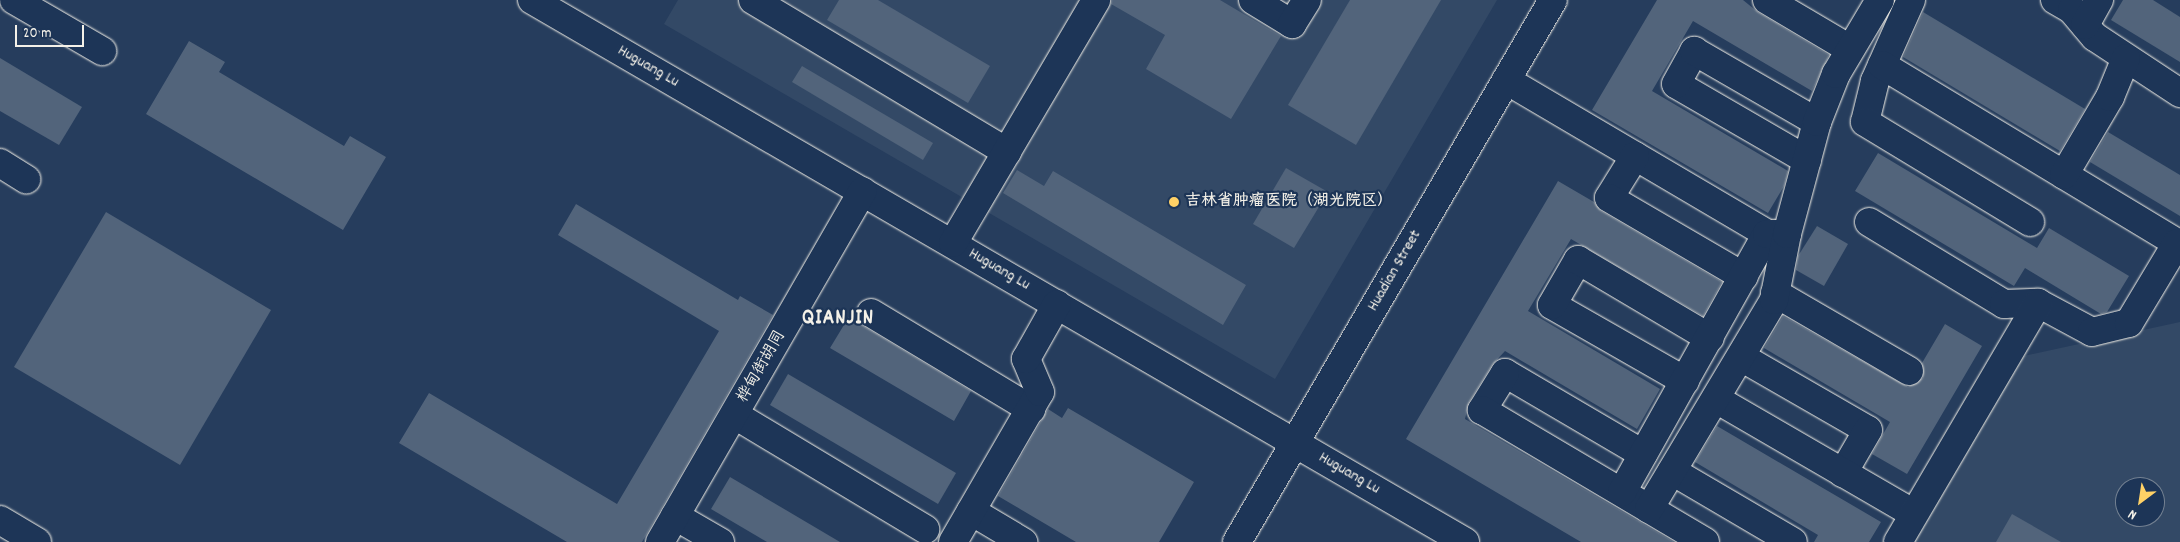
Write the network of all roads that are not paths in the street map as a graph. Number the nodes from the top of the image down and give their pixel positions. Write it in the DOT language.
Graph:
graph roads {
  1 [pos="14,0"];
  2 [pos="532,0"];
  3 [pos="753,0"];
  4 [pos="1096,0"];
  5 [pos="1253,0"];
  6 [pos="1307,0"];
  7 [pos="1552,0"];
  8 [pos="1767,0"];
  9 [pos="1911,0"];
  10 [pos="2055,0"];
  11 [pos="2099,0"];
  12 [pos="1877,1"];
  13 [pos="2084,25"];
  14 [pos="1850,49"];
  15 [pos="102,51"];
  16 [pos="2126,58"];
  17 [pos="1882,65"];
  18 [pos="1506,80"];
  19 [pos="2180,94"];
  20 [pos="1817,122"];
  21 [pos="1007,152"];
  22 [pos="1634,156"];
  23 [pos="1807,160"];
  24 [pos="0,163"];
  25 [pos="2064,175"];
  26 [pos="26,178"];
  27 [pos="862,191"];
  28 [pos="1869,222"];
  29 [pos="2030,222"];
  30 [pos="1777,234"];
  31 [pos="954,244"];
  32 [pos="2179,244"];
  33 [pos="1744,277"];
  34 [pos="1775,293"];
  35 [pos="2038,303"];
  36 [pos="1057,304"];
  37 [pos="871,313"];
  38 [pos="1710,338"];
  39 [pos="1995,348"];
  40 [pos="1741,357"];
  41 [pos="1909,371"];
  42 [pos="1685,381"];
  43 [pos="1716,399"];
  44 [pos="1031,408"];
  45 [pos="735,415"];
  46 [pos="1295,442"];
  47 [pos="1643,454"];
  48 [pos="1672,471"];
  49 [pos="1843,472"];
  50 [pos="1622,492"];
  51 [pos="1902,507"];
  52 [pos="1649,509"];
  53 [pos="971,511"];
  54 [pos="675,516"];
  55 [pos="0,520"];
  56 [pos="926,529"];
  57 [pos="37,542"];
  58 [pos="660,542"];
  59 [pos="720,542"];
  60 [pos="953,542"];
  61 [pos="1023,542"];
  62 [pos="1238,542"];
  63 [pos="1465,542"];
  64 [pos="1705,542"];
  65 [pos="1793,542"];
  66 [pos="1881,542"];
  67 [pos="1898,542"];
  1 -- 15 [label="street"];
  2 -- 27 [label="street, Huguang Lu"];
  3 -- 21 [label="street"];
  4 -- 21 [label="street"];
  5 -- 6 [label="street"];
  7 -- 18 [label="street, Huadian Street"];
  8 -- 14 [label="street"];
  9 -- 17 [label="street"];
  10 -- 13 [label="street"];
  11 -- 13 [label="street"];
  12 -- 14 [label="street"];
  13 -- 16 [label="street"];
  14 -- 20 [label="street"];
  16 -- 19 [label="street"];
  16 -- 25 [label="street"];
  17 -- 25 [label="street"];
  17 -- 29 [label="street"];
  18 -- 22 [label="street"];
  18 -- 46 [label="street, Huadian Street"];
  20 -- 23 [label="street"];
  20 -- 23 [label="street"];
  21 -- 31 [label="street"];
  22 -- 30 [label="street"];
  22 -- 33 [label="street"];
  23 -- 30 [label="street"];
  24 -- 26 [label="street"];
  25 -- 32 [label="street"];
  27 -- 31 [label="street, Huguang Lu"];
  27 -- 45 [label="street, 桦甸街胡同"];
  28 -- 35 [label="street"];
  30 -- 33 [label="street"];
  30 -- 34 [label="street"];
  31 -- 36 [label="street, Huguang Lu"];
  32 -- 35 [label="street"];
  33 -- 38 [label="street"];
  34 -- 40 [label="street"];
  34 -- 41 [label="street"];
  35 -- 67 [label="street"];
  36 -- 44 [label="street"];
  36 -- 46 [label="street, Huguang Lu"];
  37 -- 44 [label="street"];
  38 -- 42 [label="street"];
  38 -- 42 [label="street"];
  39 -- 51 [label="street"];
  40 -- 43 [label="street"];
  40 -- 49 [label="street"];
  42 -- 47 [label="street"];
  43 -- 48 [label="street"];
  43 -- 49 [label="street"];
  44 -- 53 [label="street"];
  45 -- 54 [label="street, 桦甸街胡同"];
  45 -- 56 [label="street"];
  46 -- 62 [label="street, Huadian Street"];
  46 -- 63 [label="street, Huguang Lu"];
  47 -- 50 [label="street"];
  47 -- 50 [label="street"];
  48 -- 52 [label="street"];
  48 -- 65 [label="street"];
  49 -- 51 [label="street"];
  50 -- 52 [label="street"];
  51 -- 66 [label="street"];
  52 -- 64 [label="street"];
  53 -- 60 [label="street"];
  53 -- 61 [label="street"];
  54 -- 58 [label="street, 桦甸街胡同"];
  54 -- 59 [label="street"];
  55 -- 57 [label="street"];
}
